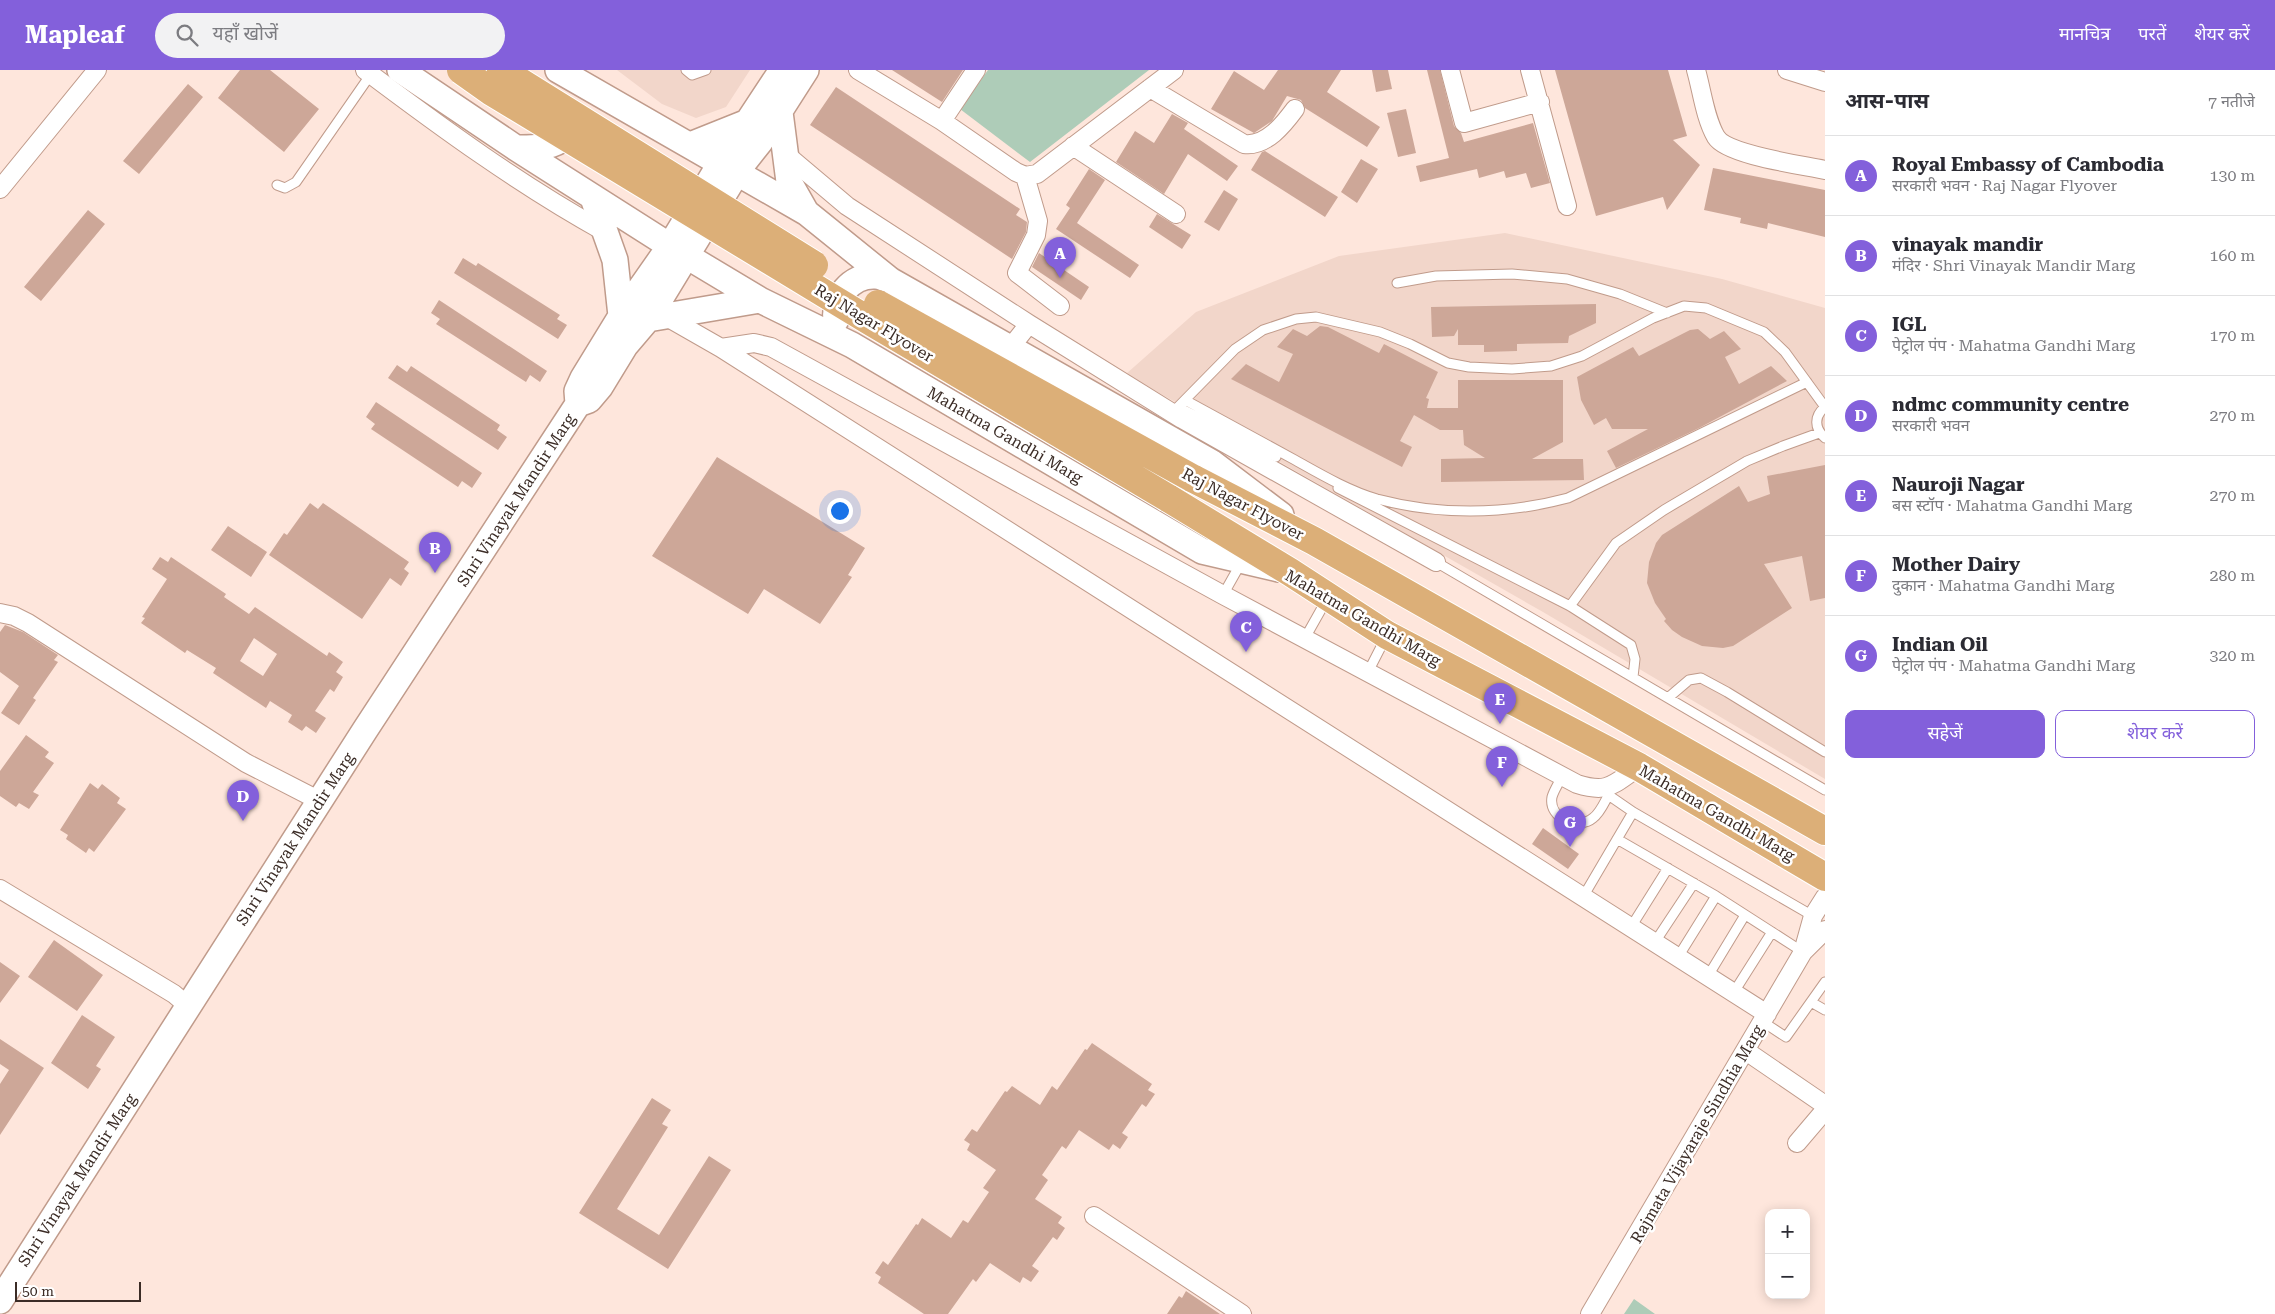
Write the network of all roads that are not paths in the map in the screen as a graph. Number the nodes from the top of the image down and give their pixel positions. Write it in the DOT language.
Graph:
graph roads {
  1 [pos="97,70"];
  2 [pos="400,70"];
  3 [pos="462,70"];
  4 [pos="501,70"];
  5 [pos="686,70"];
  6 [pos="706,70"];
  7 [pos="782,70"];
  8 [pos="806,70"];
  9 [pos="858,70"];
  10 [pos="976,70"];
  11 [pos="1174,70"];
  12 [pos="1450,70"];
  13 [pos="1530,70"];
  14 [pos="1696,70"];
  15 [pos="1787,70"];
  16 [pos="368,72"];
  17 [pos="562,72"];
  18 [pos="1825,82"];
  19 [pos="1150,88"];
  20 [pos="1540,102"];
  21 [pos="1296,109"];
  22 [pos="780,112"];
  23 [pos="750,121"];
  24 [pos="942,121"];
  25 [pos="690,145"];
  26 [pos="1073,146"];
  27 [pos="516,148"];
  28 [pos="783,152"];
  29 [pos="728,169"];
  30 [pos="1825,170"];
  31 [pos="1025,176"];
  32 [pos="277,185"];
  33 [pos="0,189"];
  34 [pos="593,198"];
  35 [pos="1567,206"];
  36 [pos="807,213"];
  37 [pos="1176,214"];
  38 [pos="605,232"];
  39 [pos="678,251"];
  40 [pos="890,280"];
  41 [pos="1397,283"];
  42 [pos="760,300"];
  43 [pos="1060,306"];
  44 [pos="1666,313"];
  45 [pos="621,316"];
  46 [pos="656,317"];
  47 [pos="1028,324"];
  48 [pos="852,345"];
  49 [pos="722,348"];
  50 [pos="1010,348"];
  51 [pos="1807,382"];
  52 [pos="578,404"];
  53 [pos="1178,407"];
  54 [pos="1825,407"];
  55 [pos="1822,435"];
  56 [pos="1314,541"];
  57 [pos="1243,561"];
  58 [pos="1436,562"];
  59 [pos="1290,572"];
  60 [pos="1224,596"];
  61 [pos="1328,597"];
  62 [pos="1570,606"];
  63 [pos="0,613"];
  64 [pos="1387,635"];
  65 [pos="1305,638"];
  66 [pos="1368,672"];
  67 [pos="1633,677"];
  68 [pos="1668,697"];
  69 [pos="1825,752"];
  70 [pos="1639,768"];
  71 [pos="1562,776"];
  72 [pos="1825,790"];
  73 [pos="1604,793"];
  74 [pos="320,801"];
  75 [pos="1633,812"];
  76 [pos="1825,831"];
  77 [pos="1617,839"];
  78 [pos="1668,868"];
  79 [pos="1825,877"];
  80 [pos="1694,883"];
  81 [pos="0,889"];
  82 [pos="1584,896"];
  83 [pos="1716,896"];
  84 [pos="1825,896"];
  85 [pos="1745,915"];
  86 [pos="1813,916"];
  87 [pos="1631,927"];
  88 [pos="1825,930"];
  89 [pos="1772,932"];
  90 [pos="1656,942"];
  91 [pos="1803,952"];
  92 [pos="1678,957"];
  93 [pos="1708,976"];
  94 [pos="1825,982"];
  95 [pos="1734,992"];
  96 [pos="1811,1002"];
  97 [pos="188,1006"];
  98 [pos="1825,1010"];
  99 [pos="1765,1018"];
  100 [pos="1746,1051"];
  101 [pos="1825,1105"];
  102 [pos="1825,1110"];
  103 [pos="1797,1143"];
  104 [pos="1094,1216"];
  105 [pos="0,1301"];
  106 [pos="1242,1314"];
  107 [pos="1590,1314"];
  1 -- 33 [label="street"];
  2 -- 27 [label="street, Mahatma Gandhi Marg"];
  3 -- 59 [label="main road, Raj Nagar Flyover, bridge"];
  4 -- 56 [label="main road, Raj Nagar Flyover, bridge"];
  5 -- 6 [label="lane"];
  7 -- 23 [label="street"];
  8 -- 22 [label="street"];
  9 -- 24 [label="street"];
  10 -- 24 [label="street"];
  11 -- 19 [label="street"];
  12 -- 20 [label="street"];
  13 -- 20 [label="street"];
  14 -- 30 [label="street"];
  15 -- 18 [label="street"];
  16 -- 32 [label="lane"];
  16 -- 38 [label="street"];
  17 -- 25 [label="street"];
  17 -- 27 [label="street"];
  19 -- 21 [label="street"];
  19 -- 26 [label="street"];
  20 -- 35 [label="street"];
  22 -- 28 [label="street"];
  22 -- 29 [label="street"];
  23 -- 25 [label="street"];
  23 -- 29 [label="street"];
  24 -- 31 [label="street"];
  25 -- 29 [label="street"];
  26 -- 31 [label="street"];
  26 -- 37 [label="street"];
  27 -- 34 [label="street, Mahatma Gandhi Marg"];
  28 -- 36 [label="street"];
  28 -- 47 [label="street"];
  29 -- 36 [label="street"];
  29 -- 39 [label="street"];
  31 -- 43 [label="street"];
  34 -- 38 [label="street"];
  34 -- 39 [label="street, Mahatma Gandhi Marg"];
  36 -- 40 [label="street"];
  38 -- 45 [label="street"];
  39 -- 42 [label="street, Mahatma Gandhi Marg"];
  39 -- 45 [label="street"];
  39 -- 46 [label="street, Shri Vinayak Mandir Marg"];
  40 -- 48 [label="street"];
  40 -- 50 [label="street"];
  41 -- 44 [label="lane"];
  42 -- 46 [label="street"];
  42 -- 48 [label="street, Mahatma Gandhi Marg"];
  44 -- 51 [label="lane"];
  44 -- 53 [label="lane"];
  45 -- 52 [label="street"];
  46 -- 49 [label="street"];
  46 -- 52 [label="street, Shri Vinayak Mandir Marg"];
  47 -- 50 [label="street"];
  47 -- 53 [label="street"];
  48 -- 57 [label="street, Mahatma Gandhi Marg"];
  49 -- 60 [label="street"];
  49 -- 82 [label="street"];
  50 -- 56 [label="street"];
  51 -- 53 [label="lane"];
  51 -- 54 [label="lane"];
  52 -- 74 [label="street, Shri Vinayak Mandir Marg"];
  53 -- 58 [label="street"];
  53 -- 62 [label="lane"];
  54 -- 55 [label="lane"];
  55 -- 62 [label="lane"];
  56 -- 76 [label="main road"];
  57 -- 59 [label="street, Mahatma Gandhi Marg"];
  57 -- 60 [label="lane"];
  58 -- 67 [label="lane"];
  59 -- 61 [label="main road, Mahatma Gandhi Marg"];
  60 -- 65 [label="street"];
  61 -- 64 [label="main road, Mahatma Gandhi Marg"];
  61 -- 65 [label="lane"];
  62 -- 67 [label="lane"];
  63 -- 74 [label="street"];
  64 -- 66 [label="lane"];
  64 -- 70 [label="main road, Mahatma Gandhi Marg"];
  65 -- 66 [label="street"];
  66 -- 71 [label="street"];
  67 -- 68 [label="lane"];
  68 -- 69 [label="lane"];
  68 -- 72 [label="lane"];
  70 -- 73 [label="street"];
  70 -- 79 [label="main road, Mahatma Gandhi Marg"];
  71 -- 73 [label="street"];
  71 -- 73 [label="lane"];
  73 -- 75 [label="lane"];
  74 -- 97 [label="street, Shri Vinayak Mandir Marg"];
  75 -- 77 [label="lane"];
  75 -- 86 [label="lane"];
  77 -- 78 [label="lane"];
  77 -- 82 [label="lane"];
  78 -- 80 [label="lane"];
  78 -- 87 [label="lane"];
  80 -- 83 [label="lane"];
  80 -- 90 [label="lane"];
  81 -- 97 [label="street"];
  82 -- 87 [label="street"];
  83 -- 85 [label="lane"];
  83 -- 92 [label="lane"];
  84 -- 86 [label="street, Rajmata Vijayaraje Sindhia Marg"];
  85 -- 89 [label="lane"];
  85 -- 93 [label="lane"];
  86 -- 91 [label="street, Rajmata Vijayaraje Sindhia Marg"];
  87 -- 90 [label="street"];
  88 -- 91 [label="street, Rajmata Vijayaraje Sindhia Marg"];
  89 -- 91 [label="lane"];
  89 -- 95 [label="lane"];
  90 -- 92 [label="street"];
  91 -- 99 [label="street, Rajmata Vijayaraje Sindhia Marg"];
  92 -- 93 [label="street"];
  93 -- 95 [label="street"];
  94 -- 96 [label="lane"];
  95 -- 99 [label="street"];
  96 -- 98 [label="lane"];
  96 -- 99 [label="lane"];
  97 -- 105 [label="street, Shri Vinayak Mandir Marg"];
  99 -- 100 [label="street, Rajmata Vijayaraje Sindhia Marg"];
  100 -- 101 [label="street"];
  100 -- 107 [label="street, Rajmata Vijayaraje Sindhia Marg"];
  102 -- 103 [label="street"];
  104 -- 106 [label="street"];
}
